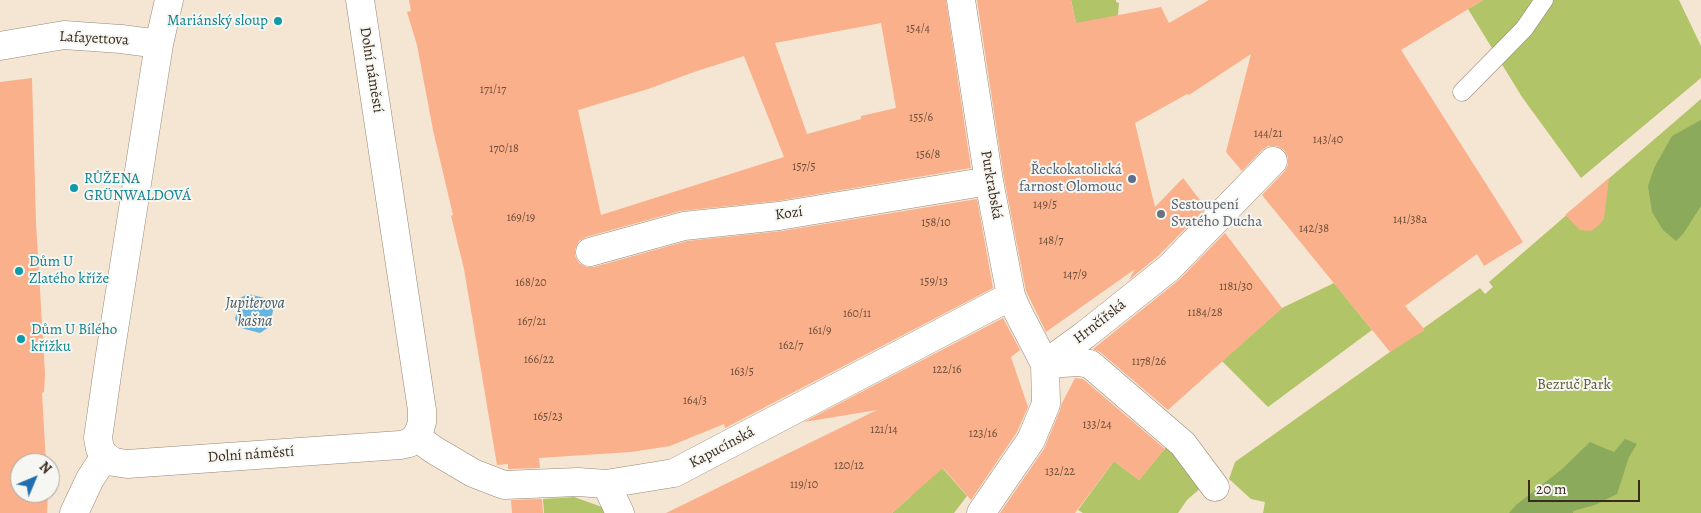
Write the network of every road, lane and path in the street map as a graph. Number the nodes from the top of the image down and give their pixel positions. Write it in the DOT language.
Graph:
graph roads {
  1 [pos="169,0"];
  2 [pos="360,0"];
  3 [pos="961,0"];
  4 [pos="1544,0"];
  5 [pos="159,44"];
  6 [pos="0,46"];
  7 [pos="1462,92"];
  8 [pos="1273,161"];
  9 [pos="989,181"];
  10 [pos="590,252"];
  11 [pos="1011,296"];
  12 [pos="1045,364"];
  13 [pos="416,437"];
  14 [pos="106,456"];
  15 [pos="606,484"];
  16 [pos="1215,487"];
  17 [pos="74,513"];
  18 [pos="620,513"];
  19 [pos="982,513"];
  1 -- 5 [label="street"];
  2 -- 13 [label="street, Dolní náměstí"];
  3 -- 9 [label="street, Purkrabská"];
  4 -- 7 [label="lane"];
  5 -- 6 [label="street, Lafayettova"];
  5 -- 14 [label="street"];
  8 -- 12 [label="street, Hrnčířská"];
  9 -- 10 [label="street, Kozí"];
  9 -- 11 [label="street, Purkrabská"];
  11 -- 12 [label="street, Purkrabská"];
  11 -- 15 [label="street, Kapucínská"];
  12 -- 16 [label="street"];
  12 -- 19 [label="street"];
  13 -- 14 [label="street, Dolní náměstí"];
  13 -- 15 [label="street, Kapucínská"];
  14 -- 17 [label="street"];
  15 -- 18 [label="street"];
}
